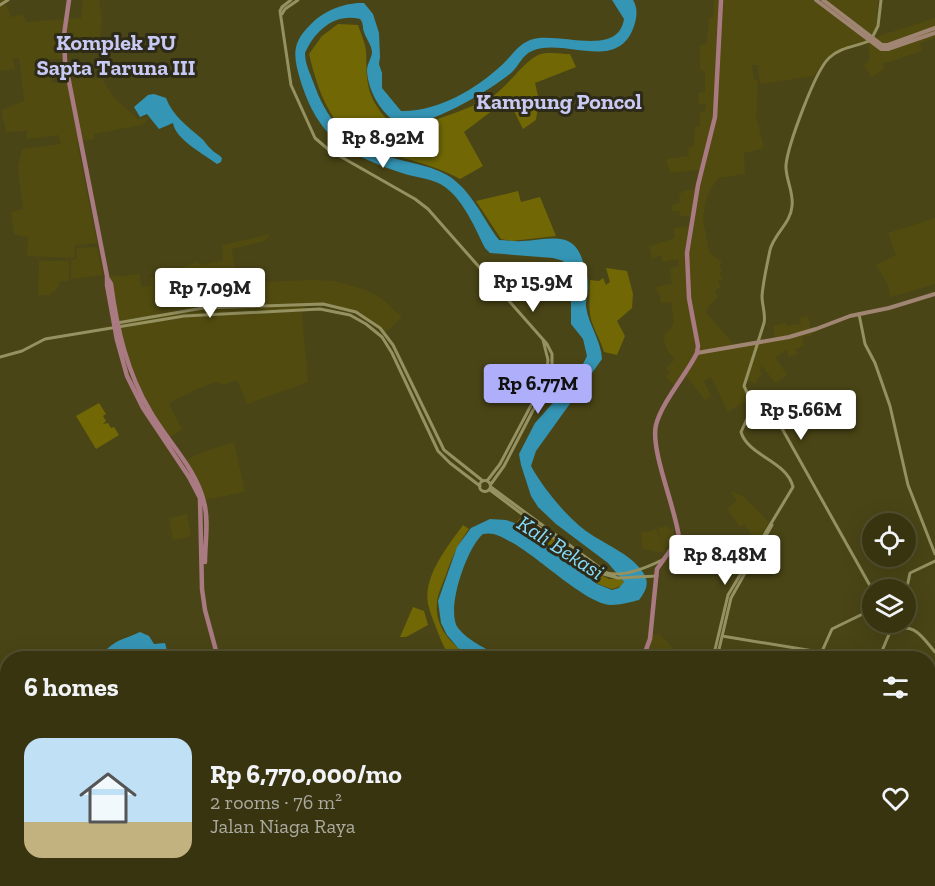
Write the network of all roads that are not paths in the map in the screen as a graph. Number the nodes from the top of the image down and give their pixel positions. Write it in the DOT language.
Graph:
graph roads {
  1 [pos="8,0"];
  2 [pos="69,0"];
  3 [pos="291,0"];
  4 [pos="298,0"];
  5 [pos="721,0"];
  6 [pos="816,0"];
  7 [pos="881,0"];
  8 [pos="824,3"];
  9 [pos="0,5"];
  10 [pos="281,16"];
  11 [pos="935,31"];
  12 [pos="935,294"];
  13 [pos="203,308"];
  14 [pos="218,308"];
  15 [pos="164,314"];
  16 [pos="204,314"];
  17 [pos="218,314"];
  18 [pos="859,315"];
  19 [pos="143,318"];
  20 [pos="165,320"];
  21 [pos="144,323"];
  22 [pos="119,325"];
  23 [pos="543,340"];
  24 [pos="758,343"];
  25 [pos="697,353"];
  26 [pos="0,357"];
  27 [pos="750,413"];
  28 [pos="485,481"];
  29 [pos="480,486"];
  30 [pos="491,487"];
  31 [pos="935,554"];
  32 [pos="662,560"];
  33 [pos="935,561"];
  34 [pos="647,567"];
  35 [pos="657,569"];
  36 [pos="657,576"];
  37 [pos="866,579"];
  38 [pos="909,579"];
  39 [pos="862,614"];
  40 [pos="719,635"];
  41 [pos="217,651"];
  42 [pos="646,651"];
  43 [pos="716,651"];
  44 [pos="815,651"];
  45 [pos="821,651"];
  46 [pos="882,651"];
  47 [pos="934,651"];
  1 -- 9 [label="street"];
  2 -- 22 [label="main road"];
  3 -- 10 [label="street"];
  4 -- 10 [label="street"];
  5 -- 25 [label="main road"];
  6 -- 8 [label="main road"];
  7 -- 24 [label="street"];
  8 -- 11 [label="main road"];
  10 -- 23 [label="street"];
  12 -- 18 [label="main road"];
  13 -- 14 [label="street"];
  13 -- 15 [label="street"];
  13 -- 16 [label="street"];
  14 -- 17 [label="street"];
  14 -- 28 [label="street"];
  15 -- 19 [label="street"];
  15 -- 20 [label="street"];
  16 -- 17 [label="street"];
  16 -- 20 [label="street"];
  17 -- 29 [label="street"];
  18 -- 24 [label="main road"];
  18 -- 31 [label="street"];
  19 -- 21 [label="street"];
  19 -- 22 [label="street"];
  20 -- 21 [label="street"];
  21 -- 22 [label="street"];
  22 -- 26 [label="street"];
  22 -- 41 [label="main road"];
  23 -- 28 [label="street"];
  23 -- 30 [label="street"];
  24 -- 25 [label="main road"];
  24 -- 27 [label="street"];
  25 -- 32 [label="main road"];
  27 -- 37 [label="street"];
  27 -- 40 [label="street"];
  28 -- 29 [label="street"];
  28 -- 30 [label="street"];
  29 -- 30 [label="street"];
  30 -- 34 [label="street"];
  30 -- 36 [label="street"];
  32 -- 34 [label="street"];
  32 -- 35 [label="main road"];
  33 -- 38 [label="street"];
  34 -- 35 [label="street"];
  35 -- 36 [label="main road"];
  36 -- 42 [label="main road"];
  39 -- 45 [label="street"];
  40 -- 43 [label="street"];
  40 -- 44 [label="street"];
  46 -- 47 [label="street"];
}
